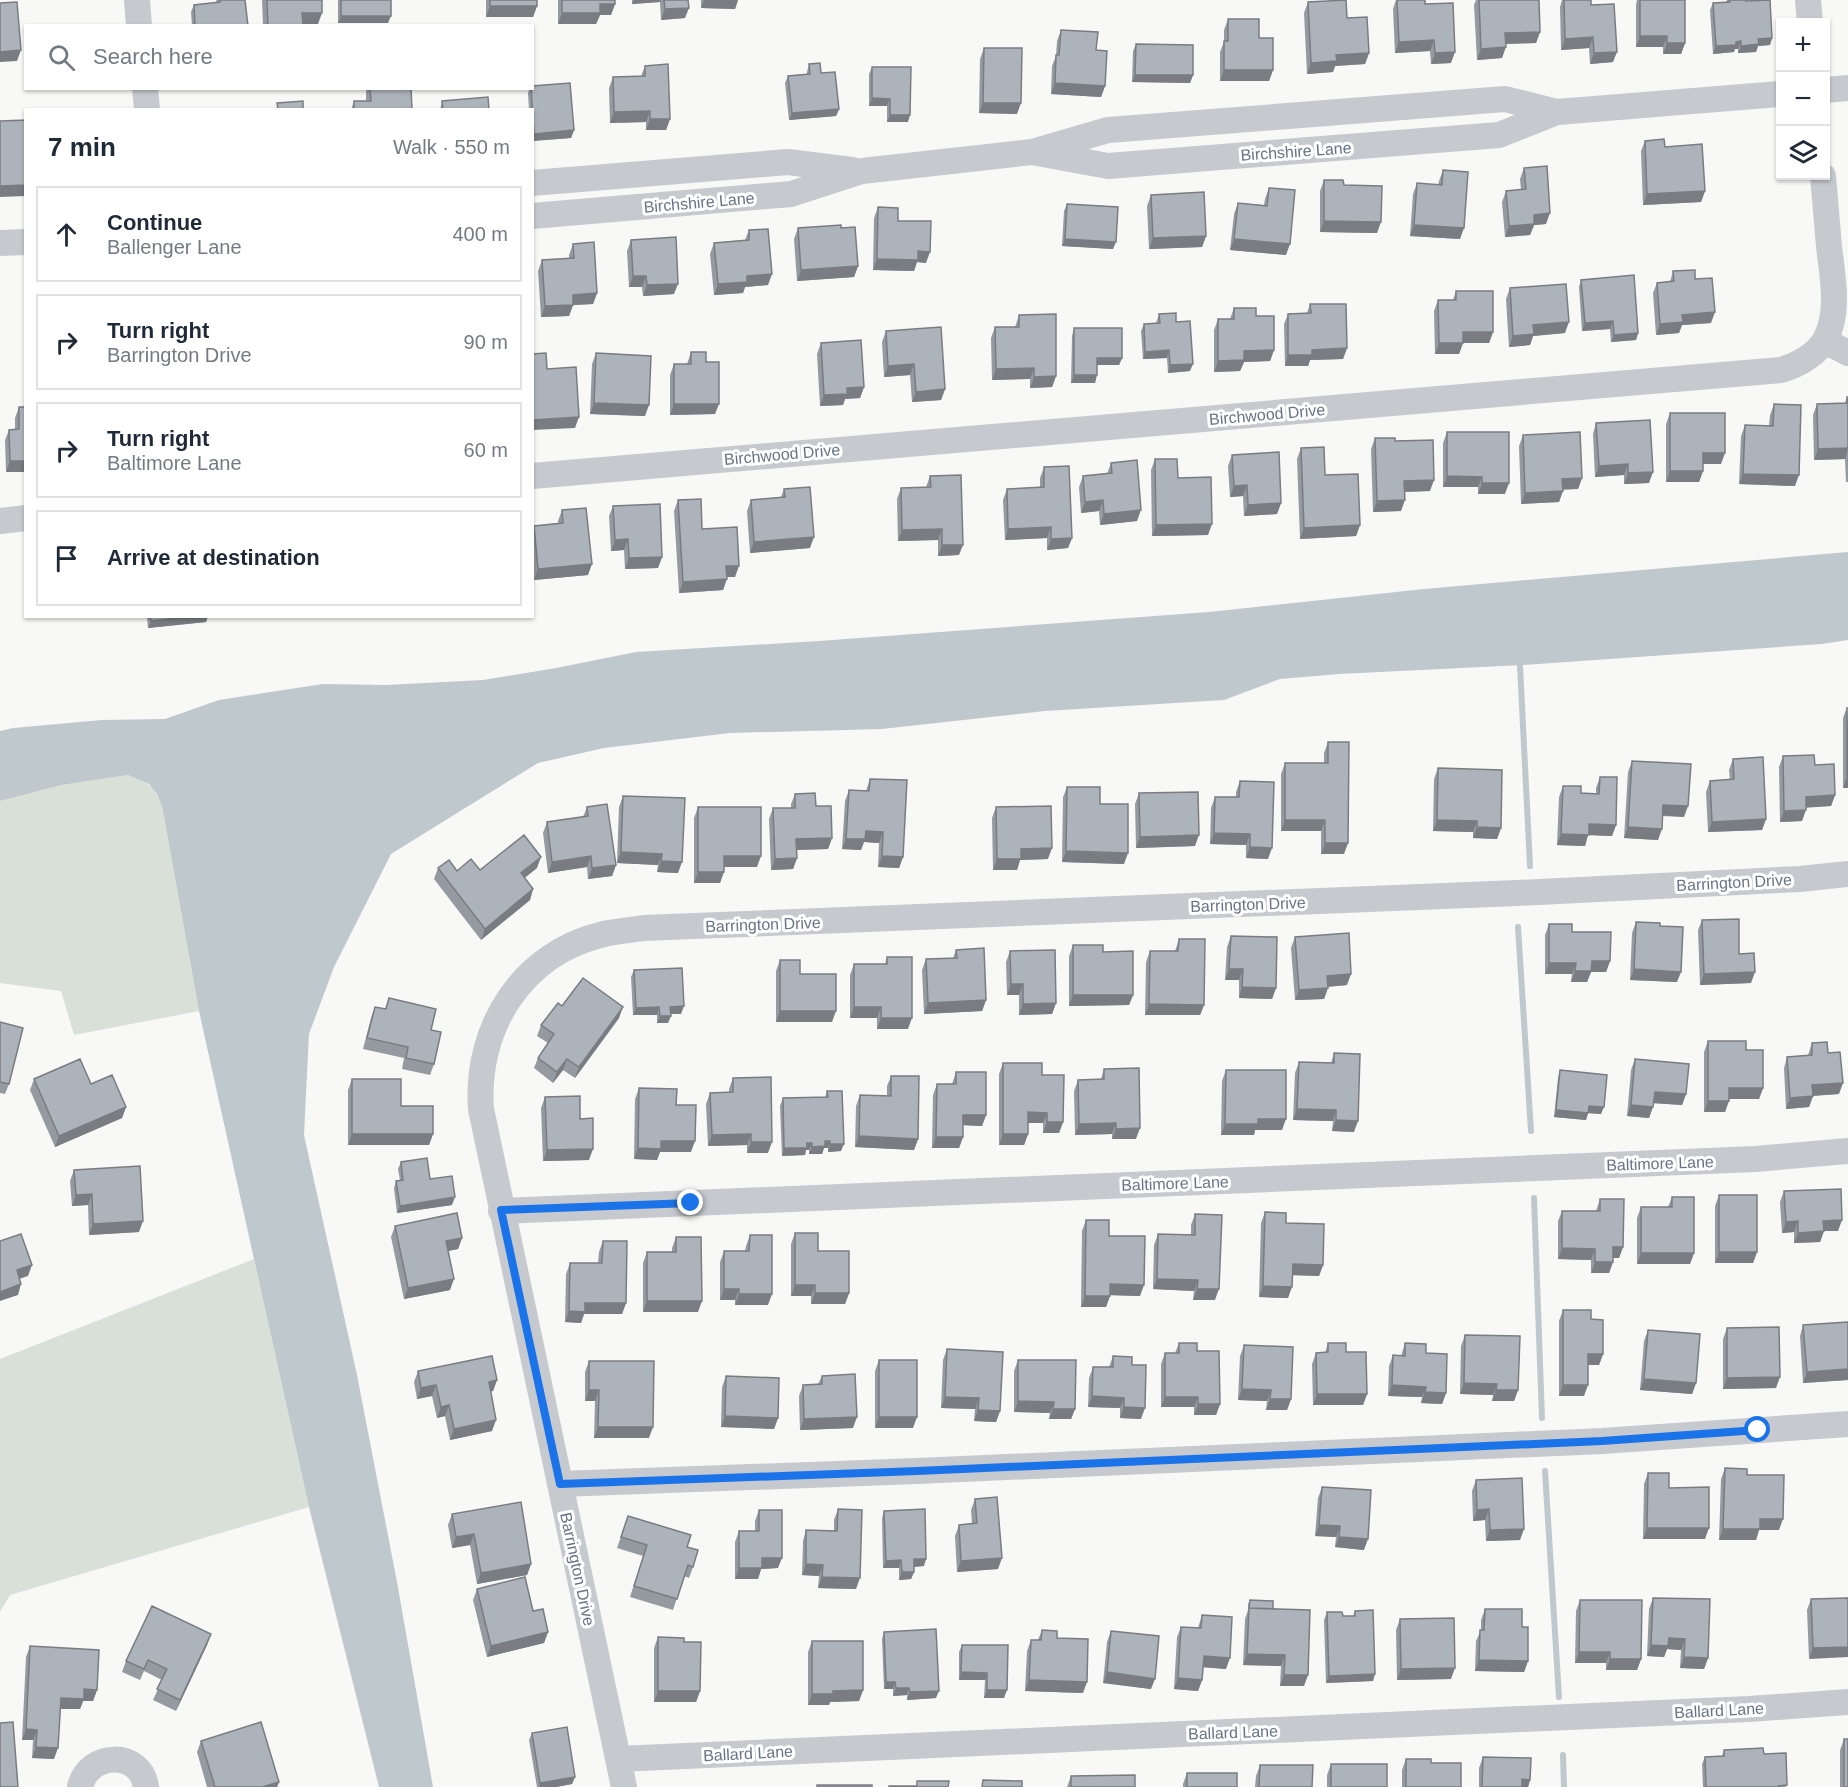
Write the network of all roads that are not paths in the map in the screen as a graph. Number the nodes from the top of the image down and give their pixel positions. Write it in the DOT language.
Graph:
graph roads {
  1 [pos="137,0"];
  2 [pos="1808,0"];
  3 [pos="1810,18"];
  4 [pos="139,24"];
  5 [pos="1848,88"];
  6 [pos="145,90"];
  7 [pos="1830,90"];
  8 [pos="1776,94"];
  9 [pos="147,108"];
  10 [pos="1557,112"];
  11 [pos="1032,153"];
  12 [pos="861,171"];
  13 [pos="1823,180"];
  14 [pos="534,183"];
  15 [pos="534,216"];
  16 [pos="24,242"];
  17 [pos="0,243"];
  18 [pos="1825,341"];
  19 [pos="1848,353"];
  20 [pos="534,476"];
  21 [pos="24,518"];
  22 [pos="0,520"];
  23 [pos="1848,874"];
  24 [pos="1848,1151"];
  25 [pos="501,1210"];
  26 [pos="1848,1424"];
  27 [pos="560,1484"];
  28 [pos="1848,1702"];
  29 [pos="618,1759"];
  30 [pos="80,1787"];
  31 [pos="146,1787"];
  32 [pos="624,1787"];
  1 -- 4 [label="street"];
  2 -- 3 [label="street"];
  5 -- 7 [label="street"];
  6 -- 9 [label="street"];
  8 -- 10 [label="street, Birchshire Lane"];
  10 -- 11 [label="street, Birchshire Lane"];
  10 -- 11 [label="street, Birchshire Lane"];
  11 -- 12 [label="street, Birchshire Lane"];
  12 -- 14 [label="street, Birchshire Lane"];
  12 -- 15 [label="street, Birchshire Lane"];
  13 -- 18 [label="street"];
  16 -- 17 [label="street"];
  18 -- 19 [label="street"];
  18 -- 20 [label="street, Birchwood Drive"];
  21 -- 22 [label="street"];
  23 -- 25 [label="street, Barrington Drive"];
  24 -- 25 [label="street, Baltimore Lane"];
  25 -- 27 [label="street, Barrington Drive"];
  26 -- 27 [label="street"];
  27 -- 29 [label="street, Barrington Drive"];
  28 -- 29 [label="street, Ballard Lane"];
  29 -- 32 [label="street, Barrington Drive"];
  30 -- 31 [label="street"];
}
